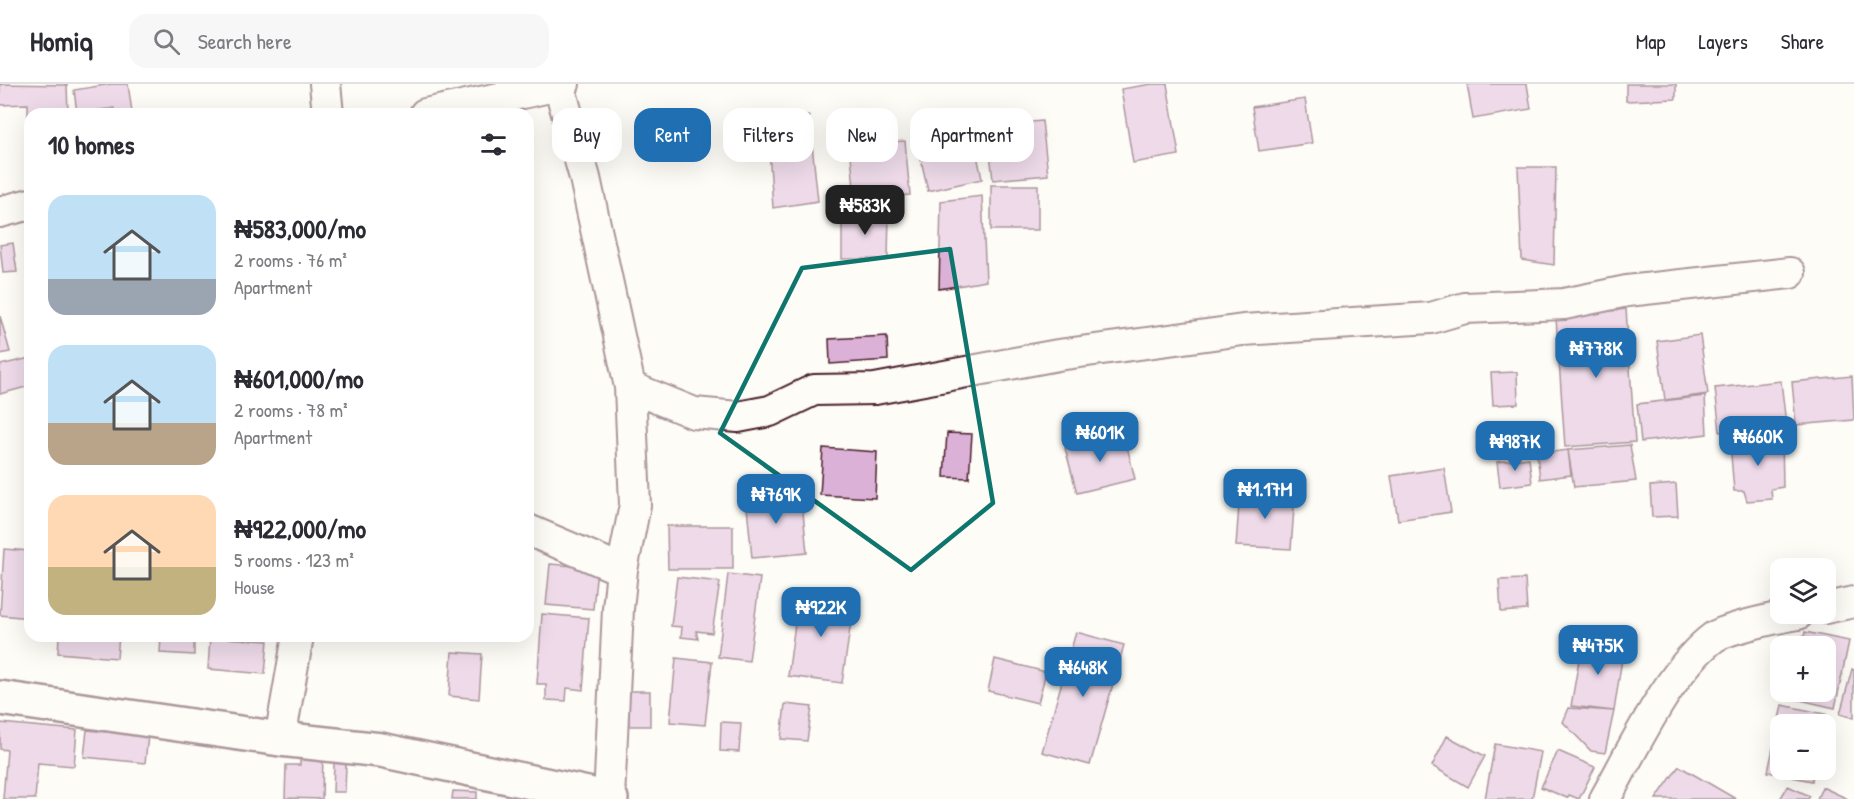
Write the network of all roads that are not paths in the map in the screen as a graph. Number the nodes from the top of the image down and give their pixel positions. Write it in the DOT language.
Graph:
graph roads {
  1 [pos="325,84"];
  2 [pos="562,85"];
  3 [pos="327,108"];
  4 [pos="453,108"];
  5 [pos="24,206"];
  6 [pos="0,212"];
  7 [pos="1790,273"];
  8 [pos="630,387"];
  9 [pos="534,533"];
  10 [pos="622,570"];
  11 [pos="1854,602"];
  12 [pos="1836,606"];
  13 [pos="1770,622"];
  14 [pos="296,642"];
  15 [pos="0,698"];
  16 [pos="280,740"];
  17 [pos="610,799"];
  18 [pos="1605,799"];
  1 -- 3 [label="street"];
  2 -- 4 [label="street"];
  2 -- 8 [label="street"];
  5 -- 6 [label="street"];
  7 -- 8 [label="street"];
  8 -- 10 [label="street"];
  9 -- 10 [label="street"];
  10 -- 17 [label="street"];
  11 -- 12 [label="street"];
  13 -- 18 [label="street"];
  14 -- 16 [label="street"];
  15 -- 16 [label="street"];
  16 -- 17 [label="street"];
}
